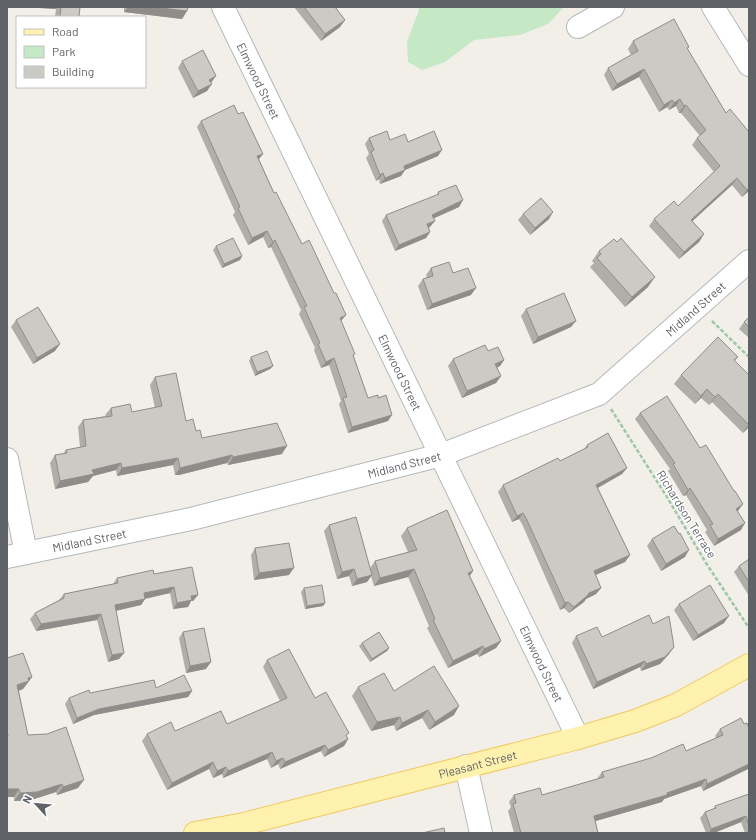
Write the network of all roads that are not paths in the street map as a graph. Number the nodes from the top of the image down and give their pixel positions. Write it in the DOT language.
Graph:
graph roads {
  1 [pos="223,7"];
  2 [pos="613,7"];
  3 [pos="714,7"];
  4 [pos="578,27"];
  5 [pos="749,65"];
  6 [pos="749,260"];
  7 [pos="441,455"];
  8 [pos="7,459"];
  9 [pos="16,555"];
  10 [pos="749,665"];
  11 [pos="578,738"];
  12 [pos="466,766"];
  13 [pos="195,833"];
  14 [pos="481,833"];
  1 -- 7 [label="street, Elmwood Street"];
  2 -- 4 [label="street"];
  3 -- 5 [label="street"];
  6 -- 7 [label="street, Midland Street"];
  7 -- 9 [label="street, Midland Street"];
  7 -- 11 [label="street, Elmwood Street"];
  8 -- 9 [label="street"];
  10 -- 11 [label="main road, Pleasant Street"];
  11 -- 12 [label="main road, Pleasant Street"];
  12 -- 13 [label="main road, Pleasant Street"];
  12 -- 14 [label="street"];
}
